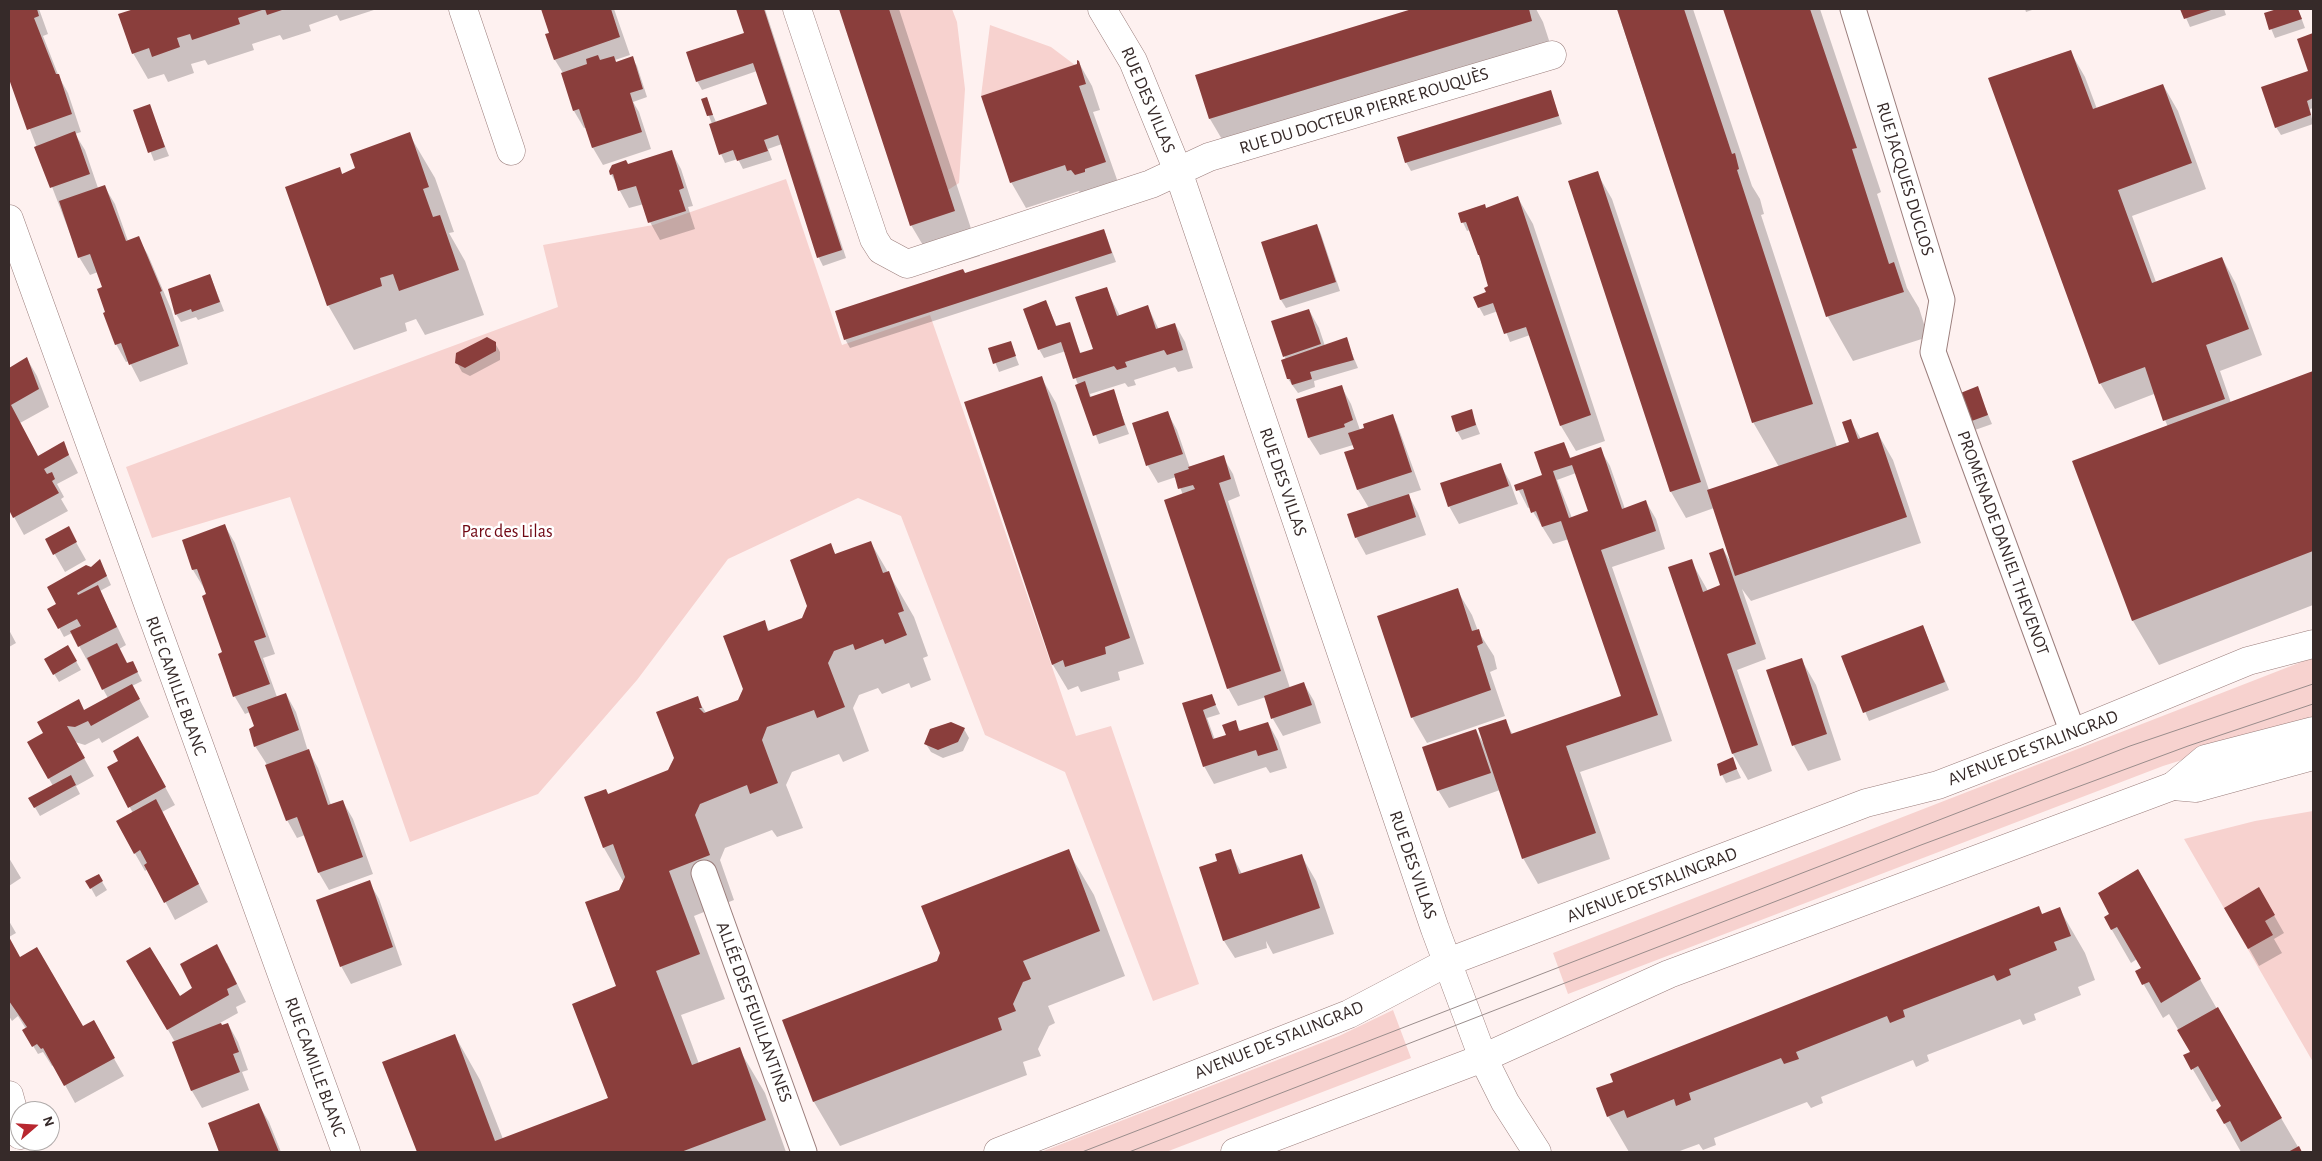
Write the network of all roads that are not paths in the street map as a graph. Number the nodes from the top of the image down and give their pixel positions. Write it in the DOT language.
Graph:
graph roads {
  1 [pos="463,9"];
  2 [pos="797,9"];
  3 [pos="1102,9"];
  4 [pos="1853,9"];
  5 [pos="1552,55"];
  6 [pos="511,150"];
  7 [pos="1178,171"];
  8 [pos="9,219"];
  9 [pos="1933,352"];
  10 [pos="2313,633"];
  11 [pos="2313,644"];
  12 [pos="2248,661"];
  13 [pos="2313,731"];
  14 [pos="2073,733"];
  15 [pos="2313,756"];
  16 [pos="2173,786"];
  17 [pos="704,873"];
  18 [pos="1448,962"];
  19 [pos="1483,1058"];
  20 [pos="346,1152"];
  21 [pos="804,1152"];
  22 [pos="998,1152"];
  23 [pos="1235,1152"];
  24 [pos="1537,1152"];
  1 -- 6 [label="street"];
  2 -- 7 [label="street, RUE DU DOCTEUR PIERRE ROUQUÈS"];
  3 -- 7 [label="street, RUE DES VILLAS"];
  4 -- 9 [label="street, RUE JACQUES DUCLOS"];
  5 -- 7 [label="street, RUE DU DOCTEUR PIERRE ROUQUÈS"];
  7 -- 18 [label="street, RUE DES VILLAS"];
  8 -- 20 [label="street, RUE CAMILLE BLANC"];
  9 -- 14 [label="street, PROMENADE DANIEL THEVENOT"];
  10 -- 12 [label="street, AVENUE DE STALINGRAD"];
  11 -- 12 [label="street"];
  12 -- 14 [label="street, AVENUE DE STALINGRAD"];
  13 -- 16 [label="street"];
  14 -- 18 [label="street, AVENUE DE STALINGRAD"];
  15 -- 16 [label="street"];
  16 -- 19 [label="street"];
  17 -- 21 [label="street, ALLÉE DES FEUILLANTINES"];
  18 -- 19 [label="street, RUE DES VILLAS"];
  18 -- 22 [label="street, AVENUE DE STALINGRAD"];
  19 -- 23 [label="street"];
  19 -- 24 [label="street, RUE DES VILLAS"];
}
